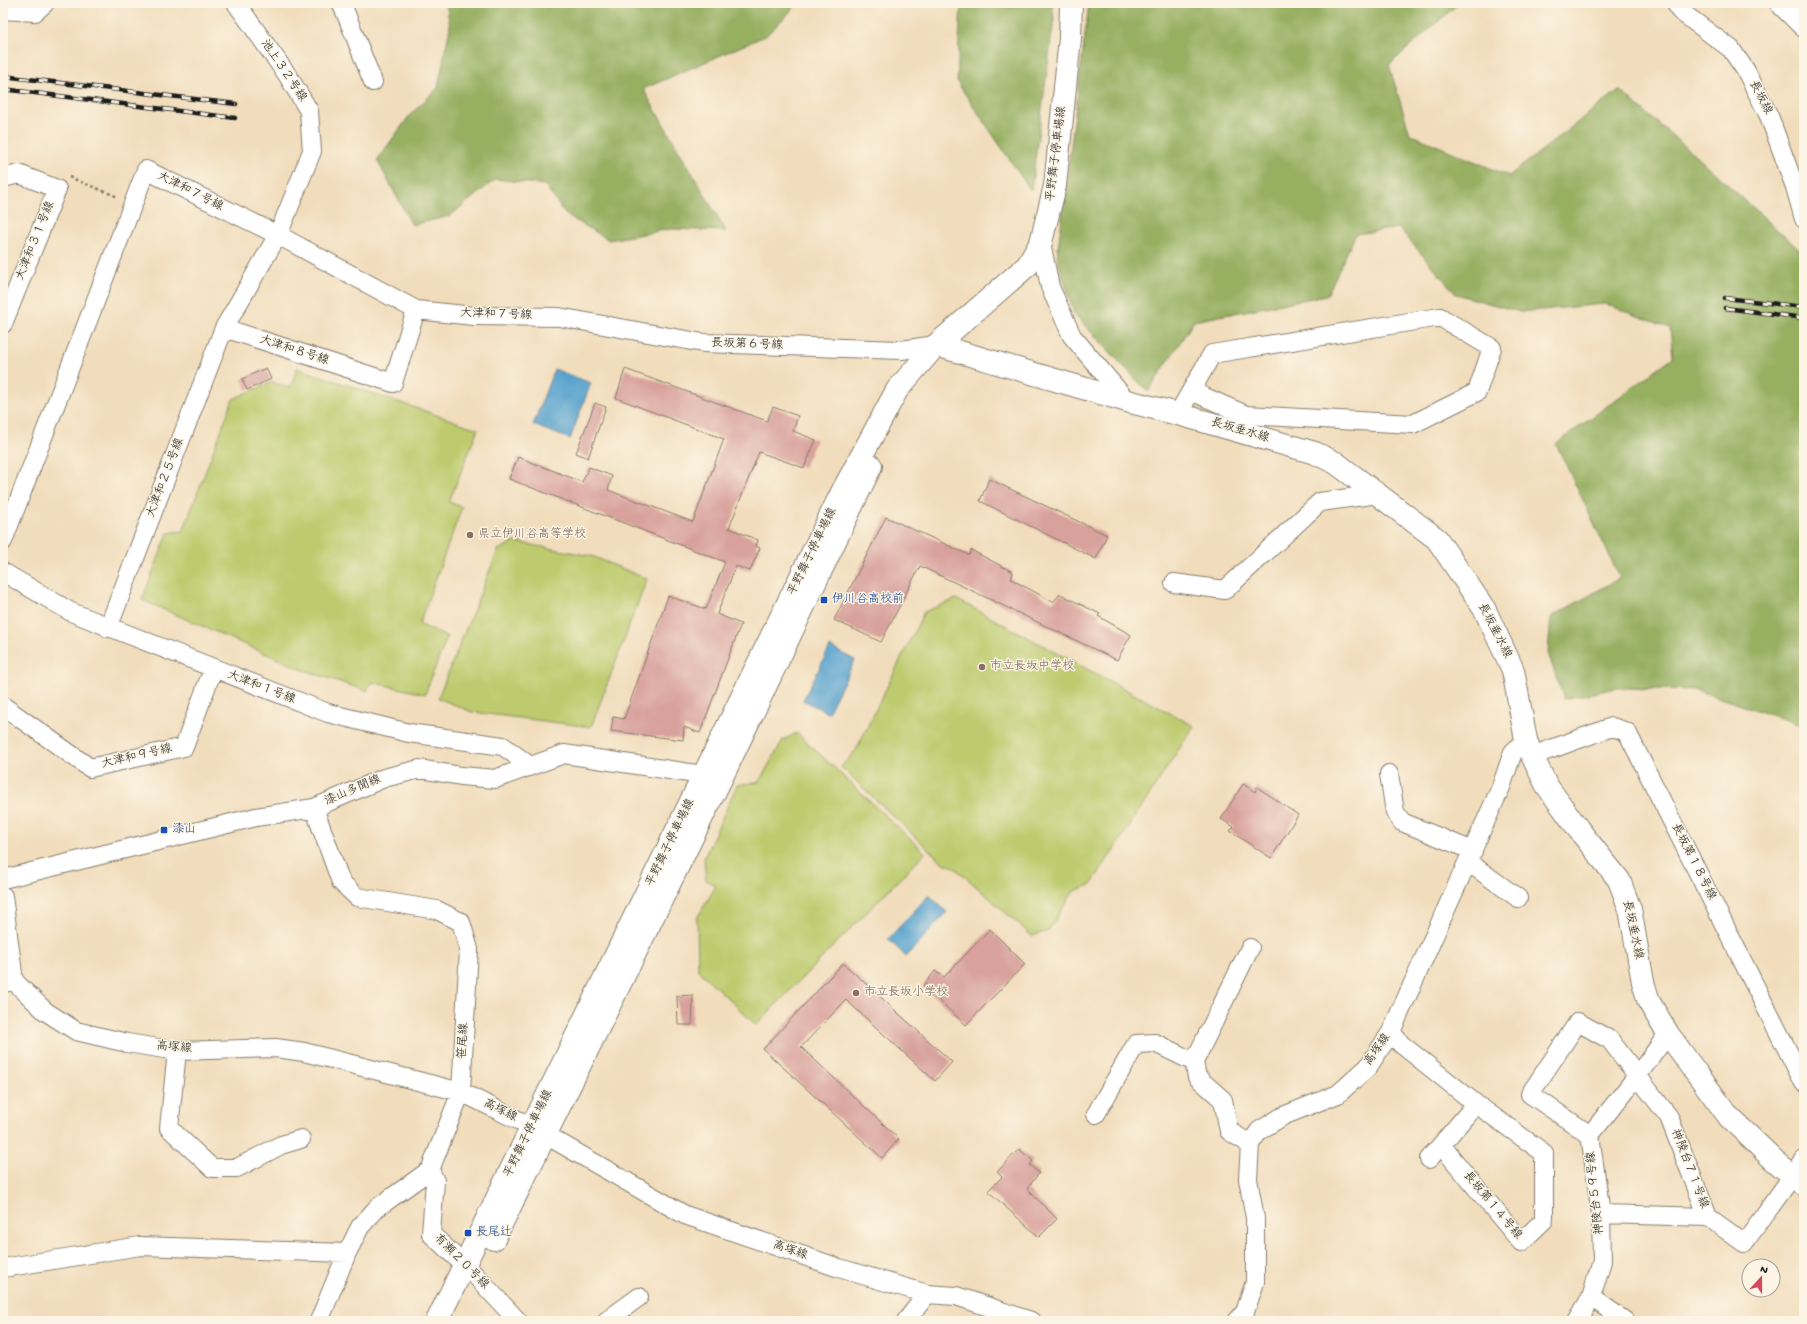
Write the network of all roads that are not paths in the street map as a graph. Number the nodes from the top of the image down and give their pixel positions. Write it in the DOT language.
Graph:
graph roads {
  1 [pos="45,3"];
  2 [pos="236,3"];
  3 [pos="340,3"];
  4 [pos="1071,3"];
  5 [pos="1676,3"];
  6 [pos="1781,3"];
  7 [pos="3,10"];
  8 [pos="1804,26"];
  9 [pos="372,82"];
  10 [pos="3,178"];
  11 [pos="1804,219"];
  12 [pos="278,236"];
  13 [pos="1041,242"];
  14 [pos="416,310"];
  15 [pos="559,318"];
  16 [pos="3,324"];
  17 [pos="224,328"];
  18 [pos="936,345"];
  19 [pos="1191,391"];
  20 [pos="1127,401"];
  21 [pos="1178,414"];
  22 [pos="1378,494"];
  23 [pos="3,541"];
  24 [pos="3,572"];
  25 [pos="1174,583"];
  26 [pos="108,628"];
  27 [pos="213,669"];
  28 [pos="3,706"];
  29 [pos="1529,748"];
  30 [pos="530,766"];
  31 [pos="1389,774"];
  32 [pos="713,776"];
  33 [pos="314,808"];
  34 [pos="1471,856"];
  35 [pos="3,879"];
  36 [pos="3,896"];
  37 [pos="1518,898"];
  38 [pos="1250,948"];
  39 [pos="8,982"];
  40 [pos="1391,1032"];
  41 [pos="1668,1034"];
  42 [pos="177,1051"];
  43 [pos="1194,1062"];
  44 [pos="1637,1076"];
  45 [pos="1804,1083"];
  46 [pos="461,1092"];
  47 [pos="1476,1104"];
  48 [pos="1096,1114"];
  49 [pos="539,1131"];
  50 [pos="1590,1135"];
  51 [pos="301,1139"];
  52 [pos="1250,1144"];
  53 [pos="1441,1145"];
  54 [pos="1429,1159"];
  55 [pos="430,1170"];
  56 [pos="1801,1174"];
  57 [pos="1601,1214"];
  58 [pos="1708,1217"];
  59 [pos="347,1253"];
  60 [pos="3,1268"];
  61 [pos="470,1272"];
  62 [pos="927,1294"];
  63 [pos="639,1297"];
  64 [pos="1591,1297"];
  65 [pos="318,1321"];
  66 [pos="437,1321"];
  67 [pos="454,1321"];
  68 [pos="518,1321"];
  69 [pos="606,1321"];
  70 [pos="906,1321"];
  71 [pos="1031,1321"];
  72 [pos="1237,1321"];
  73 [pos="1577,1321"];
  74 [pos="1625,1321"];
  1 -- 7 [label="street"];
  2 -- 12 [label="street, 池上３２号線"];
  3 -- 9 [label="street"];
  4 -- 13 [label="main road, 平野舞子停車場線"];
  5 -- 11 [label="street, 長坂線"];
  6 -- 8 [label="main road"];
  10 -- 16 [label="street, 大津和３１号線"];
  12 -- 14 [label="street, 大津和７号線"];
  12 -- 17 [label="street"];
  12 -- 23 [label="street, 大津和７号線"];
  13 -- 18 [label="main road, 平野舞子停車場線"];
  13 -- 20 [label="street"];
  14 -- 15 [label="street, 大津和７号線"];
  14 -- 17 [label="street, 大津和８号線"];
  15 -- 18 [label="street, 長坂第６号線"];
  17 -- 26 [label="street, 大津和２５号線"];
  18 -- 20 [label="main road, 長坂垂水線"];
  18 -- 32 [label="main road, 平野舞子停車場線"];
  19 -- 19 [label="street"];
  19 -- 21 [label="street"];
  20 -- 21 [label="main road, 長坂垂水線"];
  21 -- 22 [label="main road, 長坂垂水線"];
  22 -- 25 [label="street"];
  22 -- 29 [label="main road, 長坂垂水線"];
  24 -- 26 [label="street, 大津和１号線"];
  26 -- 27 [label="street, 大津和１号線"];
  27 -- 28 [label="street, 大津和９号線"];
  27 -- 30 [label="street, 大津和１号線"];
  29 -- 34 [label="street, 高塚線"];
  29 -- 41 [label="main road, 長坂垂水線"];
  29 -- 45 [label="street, 長坂第１８号線"];
  30 -- 32 [label="street, 漆山多聞線"];
  30 -- 33 [label="street, 漆山多聞線"];
  31 -- 34 [label="street"];
  32 -- 49 [label="main road, 平野舞子停車場線"];
  33 -- 35 [label="street, 漆山多聞線"];
  33 -- 46 [label="street, 笹尾線"];
  34 -- 37 [label="street"];
  34 -- 40 [label="street, 高塚線"];
  36 -- 39 [label="street"];
  38 -- 43 [label="street"];
  39 -- 42 [label="street, 高塚線"];
  40 -- 47 [label="street, 長坂第１４号線"];
  40 -- 52 [label="street, 高塚線"];
  41 -- 44 [label="street, 神陵台５９号線"];
  41 -- 56 [label="main road, 長坂垂水線"];
  42 -- 46 [label="street, 高塚線"];
  42 -- 51 [label="street"];
  43 -- 48 [label="street"];
  43 -- 52 [label="street"];
  44 -- 50 [label="street, 神陵台５９号線"];
  44 -- 50 [label="street, 神陵台７１号線"];
  44 -- 58 [label="street, 神陵台７１号線"];
  46 -- 49 [label="street, 高塚線"];
  46 -- 55 [label="street, 笹尾線"];
  47 -- 53 [label="street"];
  47 -- 53 [label="street, 長坂第１４号線"];
  49 -- 61 [label="main road, 平野舞子停車場線"];
  49 -- 62 [label="street, 高塚線"];
  50 -- 57 [label="street, 神陵台５９号線"];
  52 -- 72 [label="street"];
  53 -- 54 [label="street"];
  55 -- 59 [label="street"];
  55 -- 61 [label="street, 有瀬２０号線"];
  56 -- 58 [label="street, 神陵台７１号線"];
  57 -- 58 [label="street"];
  57 -- 64 [label="street, 神陵台５９号線"];
  59 -- 60 [label="street"];
  59 -- 65 [label="street"];
  61 -- 66 [label="main road, 平野舞子停車場線"];
  61 -- 67 [label="main road, 平野舞子停車場線"];
  61 -- 68 [label="street, 有瀬２０号線"];
  62 -- 70 [label="street"];
  62 -- 71 [label="street, 高塚線"];
  63 -- 69 [label="street"];
  64 -- 73 [label="street, 神陵台５９号線"];
  64 -- 74 [label="street"];
}
